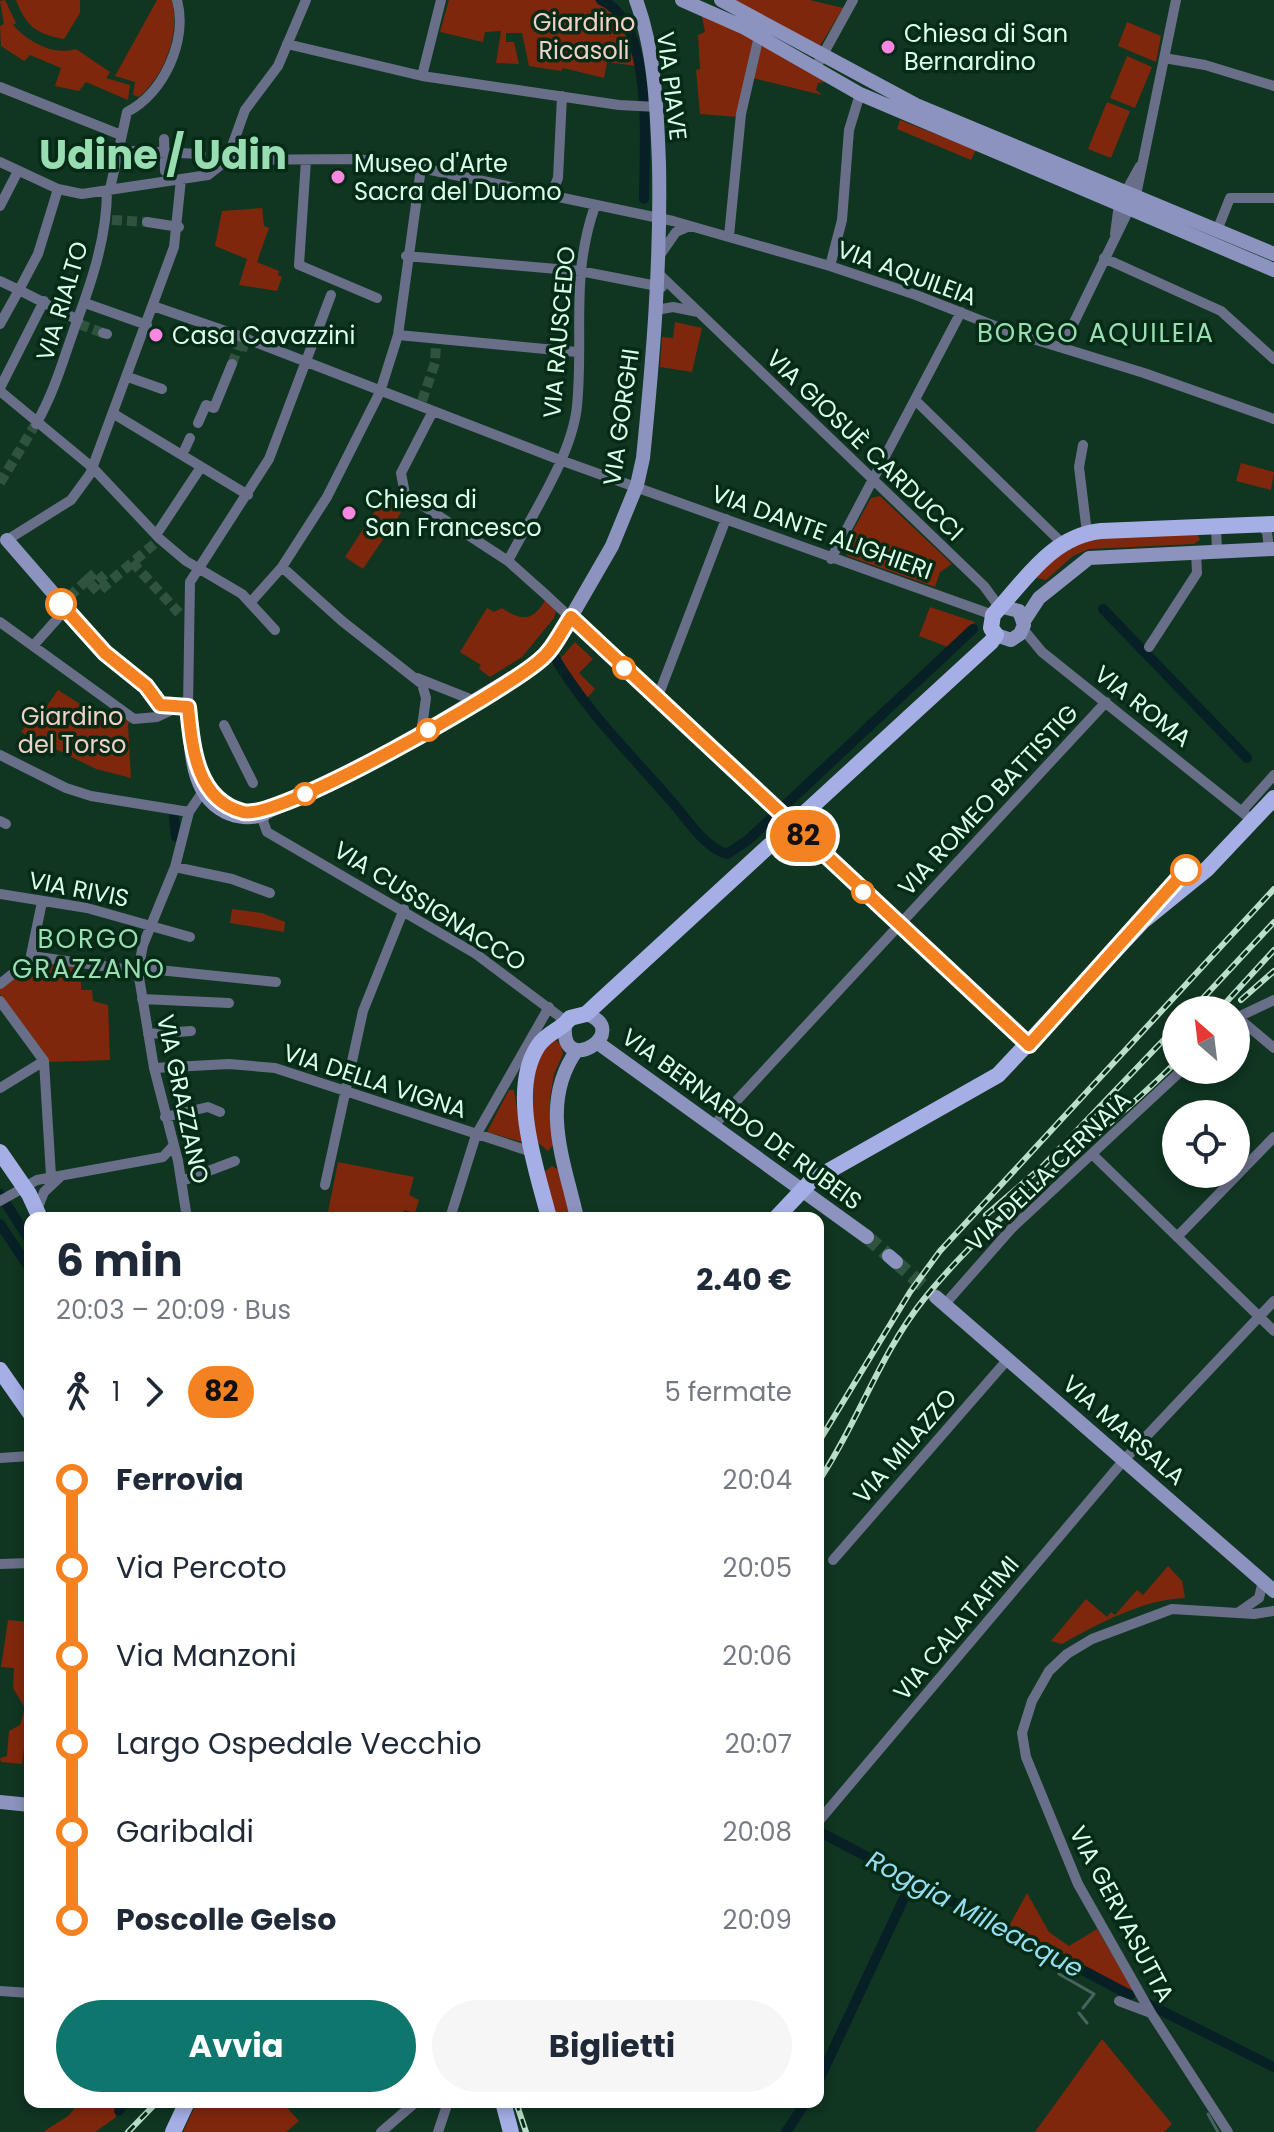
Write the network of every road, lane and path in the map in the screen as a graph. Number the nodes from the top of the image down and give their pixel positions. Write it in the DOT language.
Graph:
graph roads {
  1 [pos="177,0"];
  2 [pos="306,0"];
  3 [pos="441,0"];
  4 [pos="682,0"];
  5 [pos="721,0"];
  6 [pos="853,0"];
  7 [pos="1176,0"];
  8 [pos="638,1"];
  9 [pos="759,36"];
  10 [pos="287,44"];
  11 [pos="1164,58"];
  12 [pos="818,63"];
  13 [pos="422,76"];
  14 [pos="1274,86"];
  15 [pos="0,87"];
  16 [pos="860,94"];
  17 [pos="562,96"];
  18 [pos="647,107"];
  19 [pos="121,135"];
  20 [pos="164,139"];
  21 [pos="982,140"];
  22 [pos="133,151"];
  23 [pos="165,153"];
  24 [pos="201,154"];
  25 [pos="227,160"];
  26 [pos="306,160"];
  27 [pos="0,162"];
  28 [pos="421,168"];
  29 [pos="18,171"];
  30 [pos="165,171"];
  31 [pos="181,179"];
  32 [pos="58,189"];
  33 [pos="108,189"];
  34 [pos="551,195"];
  35 [pos="1274,198"];
  36 [pos="1128,200"];
  37 [pos="0,206"];
  38 [pos="595,206"];
  39 [pos="660,218"];
  40 [pos="147,222"];
  41 [pos="692,226"];
  42 [pos="179,227"];
  43 [pos="1218,228"];
  44 [pos="729,236"];
  45 [pos="1274,254"];
  46 [pos="660,255"];
  47 [pos="406,256"];
  48 [pos="1104,258"];
  49 [pos="830,266"];
  50 [pos="1274,270"];
  51 [pos="580,271"];
  52 [pos="659,280"];
  53 [pos="0,281"];
  54 [pos="19,290"];
  55 [pos="331,295"];
  56 [pos="377,298"];
  57 [pos="44,301"];
  58 [pos="85,303"];
  59 [pos="153,306"];
  60 [pos="656,310"];
  61 [pos="961,312"];
  62 [pos="700,313"];
  63 [pos="78,322"];
  64 [pos="0,324"];
  65 [pos="147,325"];
  66 [pos="398,335"];
  67 [pos="1062,347"];
  68 [pos="251,349"];
  69 [pos="271,349"];
  70 [pos="577,352"];
  71 [pos="1274,359"];
  72 [pos="232,364"];
  73 [pos="307,364"];
  74 [pos="128,377"];
  75 [pos="162,389"];
  76 [pos="0,390"];
  77 [pos="380,392"];
  78 [pos="915,400"];
  79 [pos="432,413"];
  80 [pos="114,414"];
  81 [pos="1274,419"];
  82 [pos="37,423"];
  83 [pos="198,423"];
  84 [pos="1083,445"];
  85 [pos="560,460"];
  86 [pos="201,467"];
  87 [pos="93,468"];
  88 [pos="872,481"];
  89 [pos="637,485"];
  90 [pos="248,495"];
  91 [pos="726,519"];
  92 [pos="1267,524"];
  93 [pos="1216,526"];
  94 [pos="1087,533"];
  95 [pos="156,535"];
  96 [pos="2,542"];
  97 [pos="1062,543"];
  98 [pos="1272,549"];
  99 [pos="1217,551"];
  100 [pos="1196,552"];
  101 [pos="831,559"];
  102 [pos="508,561"];
  103 [pos="282,567"];
  104 [pos="197,568"];
  105 [pos="250,603"];
  106 [pos="66,609"];
  107 [pos="999,610"];
  108 [pos="571,617"];
  109 [pos="0,622"];
  110 [pos="1024,625"];
  111 [pos="275,630"];
  112 [pos="996,635"];
  113 [pos="33,646"];
  114 [pos="1149,647"];
  115 [pos="416,677"];
  116 [pos="436,685"];
  117 [pos="448,691"];
  118 [pos="657,699"];
  119 [pos="426,701"];
  120 [pos="475,701"];
  121 [pos="1106,702"];
  122 [pos="182,707"];
  123 [pos="224,725"];
  124 [pos="421,734"];
  125 [pos="0,755"];
  126 [pos="1272,782"];
  127 [pos="253,783"];
  128 [pos="207,793"];
  129 [pos="1274,798"];
  130 [pos="191,809"];
  131 [pos="267,811"];
  132 [pos="1247,816"];
  133 [pos="239,817"];
  134 [pos="787,821"];
  135 [pos="267,832"];
  136 [pos="175,867"];
  137 [pos="270,893"];
  138 [pos="0,894"];
  139 [pos="42,902"];
  140 [pos="404,909"];
  141 [pos="149,925"];
  142 [pos="899,926"];
  143 [pos="190,937"];
  144 [pos="31,956"];
  145 [pos="139,969"];
  146 [pos="276,982"];
  147 [pos="0,984"];
  148 [pos="142,999"];
  149 [pos="1274,1000"];
  150 [pos="0,1001"];
  151 [pos="229,1003"];
  152 [pos="549,1007"];
  153 [pos="1250,1011"];
  154 [pos="586,1014"];
  155 [pos="566,1025"];
  156 [pos="1250,1028"];
  157 [pos="191,1031"];
  158 [pos="148,1034"];
  159 [pos="598,1043"];
  160 [pos="1029,1045"];
  161 [pos="1274,1048"];
  162 [pos="577,1050"];
  163 [pos="44,1061"];
  164 [pos="154,1068"];
  165 [pos="1167,1084"];
  166 [pos="0,1088"];
  167 [pos="345,1092"];
  168 [pos="220,1112"];
  169 [pos="165,1117"];
  170 [pos="714,1125"];
  171 [pos="476,1135"];
  172 [pos="1273,1141"];
  173 [pos="173,1146"];
  174 [pos="0,1152"];
  175 [pos="532,1152"];
  176 [pos="1092,1154"];
  177 [pos="235,1161"];
  178 [pos="828,1172"];
  179 [pos="65,1174"];
  180 [pos="51,1176"];
  181 [pos="182,1181"];
  182 [pos="325,1185"];
  183 [pos="803,1188"];
  184 [pos="18,1189"];
  185 [pos="0,1201"];
  186 [pos="36,1212"];
  187 [pos="39,1212"];
  188 [pos="186,1212"];
  189 [pos="452,1212"];
  190 [pos="547,1212"];
  191 [pos="576,1212"];
  192 [pos="781,1212"];
  193 [pos="1177,1237"];
  194 [pos="940,1301"];
  195 [pos="1274,1301"];
  196 [pos="1259,1316"];
  197 [pos="1274,1331"];
  198 [pos="1008,1359"];
  199 [pos="0,1370"];
  200 [pos="24,1404"];
  201 [pos="24,1456"];
  202 [pos="0,1458"];
  203 [pos="1124,1460"];
  204 [pos="833,1560"];
  205 [pos="24,1563"];
  206 [pos="0,1564"];
  207 [pos="1268,1586"];
  208 [pos="1274,1611"];
  209 [pos="1239,1612"];
  210 [pos="0,1802"];
  211 [pos="24,1804"];
  212 [pos="824,1815"];
  213 [pos="0,1991"];
  214 [pos="24,1993"];
  215 [pos="1119,2001"];
  216 [pos="1147,2006"];
  217 [pos="184,2108"];
  218 [pos="409,2108"];
  219 [pos="446,2108"];
  220 [pos="505,2108"];
  221 [pos="173,2132"];
  222 [pos="381,2132"];
  223 [pos="438,2132"];
  224 [pos="511,2132"];
  225 [pos="1228,2132"];
  1 -- 19 [label="street, VIA RIALTO"];
  2 -- 10 [label="street"];
  3 -- 13 [label="street"];
  4 -- 9 [label="street"];
  5 -- 12 [label="street"];
  6 -- 12 [label="street"];
  7 -- 11 [label="street"];
  8 -- 18 [label="street, VIA PIAVE"];
  9 -- 12 [label="street"];
  9 -- 44 [label="street"];
  10 -- 13 [label="street"];
  10 -- 25 [label="street"];
  11 -- 14 [label="street"];
  11 -- 36 [label="street"];
  12 -- 16 [label="street"];
  12 -- 21 [label="street"];
  13 -- 17 [label="street"];
  15 -- 19 [label="street"];
  16 -- 21 [label="street"];
  16 -- 49 [label="street"];
  17 -- 18 [label="street"];
  17 -- 34 [label="street"];
  18 -- 39 [label="street, VIA PIAVE"];
  19 -- 33 [label="street, VIA RIALTO"];
  20 -- 23 [label="street"];
  21 -- 36 [label="street"];
  22 -- 23 [label="street"];
  23 -- 24 [label="street"];
  23 -- 30 [label="street"];
  25 -- 26 [label="street, VIA AQUILEIA"];
  25 -- 31 [label="street"];
  26 -- 28 [label="street, VIA AQUILEIA"];
  26 -- 56 [label="street"];
  27 -- 29 [label="street"];
  28 -- 34 [label="street, VIA AQUILEIA"];
  28 -- 47 [label="street"];
  29 -- 32 [label="street"];
  29 -- 37 [label="street"];
  31 -- 33 [label="street"];
  31 -- 42 [label="street"];
  32 -- 33 [label="street"];
  32 -- 54 [label="street"];
  33 -- 58 [label="street, VIA RIALTO"];
  34 -- 38 [label="street, VIA AQUILEIA"];
  35 -- 43 [label="street"];
  36 -- 43 [label="street"];
  36 -- 48 [label="street"];
  36 -- 50 [label="street"];
  38 -- 39 [label="street, VIA AQUILEIA"];
  38 -- 51 [label="street, VIA RAUSCEDO"];
  39 -- 41 [label="street, VIA AQUILEIA"];
  39 -- 46 [label="street, VIA GORGHI"];
  40 -- 42 [label="street"];
  41 -- 44 [label="street, VIA AQUILEIA"];
  41 -- 46 [label="street"];
  42 -- 59 [label="street"];
  43 -- 45 [label="street"];
  44 -- 49 [label="street, VIA AQUILEIA"];
  46 -- 52 [label="street, VIA GORGHI"];
  47 -- 51 [label="street, VIA GIOSUÈ CARDUCCI"];
  47 -- 66 [label="street"];
  48 -- 67 [label="street"];
  48 -- 71 [label="street"];
  49 -- 61 [label="street, VIA AQUILEIA"];
  51 -- 52 [label="street, VIA GIOSUÈ CARDUCCI"];
  51 -- 70 [label="street, VIA RAUSCEDO"];
  52 -- 60 [label="street, VIA GORGHI"];
  52 -- 62 [label="street, VIA GIOSUÈ CARDUCCI"];
  53 -- 54 [label="street"];
  54 -- 57 [label="street"];
  54 -- 64 [label="street"];
  55 -- 73 [label="street"];
  57 -- 63 [label="street"];
  57 -- 76 [label="street"];
  58 -- 63 [label="street, VIA RIALTO"];
  58 -- 65 [label="street"];
  59 -- 65 [label="street"];
  59 -- 69 [label="street, VIA DANTE ALIGHIERI"];
  60 -- 62 [label="street"];
  60 -- 89 [label="street, VIA GORGHI"];
  61 -- 67 [label="street, VIA AQUILEIA"];
  61 -- 78 [label="street"];
  62 -- 88 [label="street, VIA GIOSUÈ CARDUCCI"];
  63 -- 82 [label="street, VIA RIALTO"];
  65 -- 74 [label="street"];
  66 -- 70 [label="street"];
  66 -- 77 [label="street"];
  67 -- 81 [label="street, VIA AQUILEIA"];
  68 -- 69 [label="street"];
  69 -- 73 [label="street, VIA DANTE ALIGHIERI"];
  70 -- 85 [label="street, VIA RAUSCEDO"];
  72 -- 83 [label="street"];
  73 -- 77 [label="street, VIA DANTE ALIGHIERI"];
  73 -- 90 [label="street"];
  74 -- 75 [label="street"];
  74 -- 80 [label="street"];
  76 -- 82 [label="street"];
  77 -- 79 [label="street, VIA DANTE ALIGHIERI"];
  77 -- 103 [label="street"];
  78 -- 88 [label="street"];
  78 -- 97 [label="street"];
  79 -- 85 [label="street, VIA DANTE ALIGHIERI"];
  79 -- 102 [label="street"];
  80 -- 86 [label="street"];
  80 -- 87 [label="street"];
  82 -- 87 [label="street"];
  84 -- 94 [label="street"];
  85 -- 89 [label="street, VIA DANTE ALIGHIERI"];
  85 -- 102 [label="street, VIA RAUSCEDO"];
  86 -- 90 [label="street"];
  86 -- 95 [label="street"];
  87 -- 95 [label="street"];
  87 -- 96 [label="street"];
  88 -- 101 [label="street"];
  88 -- 107 [label="street, VIA GIOSUÈ CARDUCCI"];
  89 -- 91 [label="street, VIA DANTE ALIGHIERI"];
  89 -- 108 [label="street, VIA GORGHI"];
  90 -- 104 [label="street"];
  91 -- 101 [label="street, VIA DANTE ALIGHIERI"];
  91 -- 118 [label="street"];
  92 -- 93 [label="main road"];
  92 -- 98 [label="street"];
  93 -- 94 [label="main road"];
  93 -- 99 [label="street"];
  94 -- 97 [label="main road"];
  95 -- 104 [label="street"];
  96 -- 106 [label="street"];
  97 -- 107 [label="main road"];
  98 -- 99 [label="street"];
  99 -- 100 [label="street"];
  100 -- 110 [label="street"];
  100 -- 114 [label="street"];
  101 -- 107 [label="street, VIA DANTE ALIGHIERI"];
  102 -- 108 [label="street"];
  103 -- 105 [label="street"];
  103 -- 115 [label="street"];
  104 -- 105 [label="street"];
  104 -- 122 [label="street"];
  105 -- 111 [label="street"];
  106 -- 113 [label="street"];
  106 -- 122 [label="street"];
  107 -- 110 [label="street"];
  107 -- 112 [label="main road"];
  108 -- 118 [label="street"];
  108 -- 120 [label="street, VIA GORGHI"];
  109 -- 113 [label="street"];
  110 -- 112 [label="street"];
  110 -- 121 [label="street, VIA ROMA"];
  112 -- 134 [label="main road"];
  113 -- 122 [label="street"];
  115 -- 116 [label="street"];
  115 -- 119 [label="street"];
  116 -- 117 [label="street"];
  116 -- 119 [label="street"];
  117 -- 119 [label="street"];
  117 -- 120 [label="street"];
  118 -- 134 [label="street"];
  119 -- 124 [label="street"];
  120 -- 124 [label="street, VIA GORGHI"];
  121 -- 132 [label="street, VIA ROMA"];
  121 -- 142 [label="street, VIA ROMEO BATTISTIG"];
  122 -- 128 [label="street"];
  123 -- 127 [label="street"];
  124 -- 131 [label="street, VIA GORGHI"];
  125 -- 130 [label="street"];
  126 -- 132 [label="street"];
  128 -- 130 [label="street, VIA GRAZZANO"];
  128 -- 131 [label="street"];
  128 -- 133 [label="street"];
  129 -- 132 [label="main road"];
  130 -- 136 [label="street, VIA GRAZZANO"];
  131 -- 133 [label="street, VIA GORGHI"];
  131 -- 135 [label="street"];
  132 -- 160 [label="main road"];
  133 -- 135 [label="street, VIA CUSSIGNACCO"];
  134 -- 142 [label="street"];
  134 -- 154 [label="main road"];
  135 -- 140 [label="street, VIA CUSSIGNACCO"];
  136 -- 137 [label="street"];
  136 -- 141 [label="street, VIA GRAZZANO"];
  138 -- 139 [label="street, VIA RIVIS"];
  139 -- 141 [label="street, VIA RIVIS"];
  139 -- 144 [label="street"];
  140 -- 152 [label="street, VIA CUSSIGNACCO"];
  140 -- 167 [label="street"];
  141 -- 143 [label="street, VIA RIVIS"];
  141 -- 145 [label="street, VIA GRAZZANO"];
  142 -- 160 [label="street"];
  142 -- 170 [label="street, VIA ROMEO BATTISTIG"];
  144 -- 145 [label="street"];
  144 -- 147 [label="street"];
  145 -- 146 [label="street"];
  145 -- 148 [label="street, VIA GRAZZANO"];
  148 -- 151 [label="street"];
  148 -- 158 [label="street, VIA GRAZZANO"];
  149 -- 153 [label="street"];
  150 -- 163 [label="street"];
  152 -- 155 [label="street, VIA CUSSIGNACCO"];
  152 -- 171 [label="street"];
  154 -- 155 [label="main road"];
  154 -- 159 [label="street"];
  155 -- 162 [label="street"];
  155 -- 175 [label="main road"];
  156 -- 161 [label="street"];
  157 -- 158 [label="street"];
  158 -- 164 [label="street, VIA GRAZZANO"];
  159 -- 162 [label="street"];
  159 -- 170 [label="street, VIA BERNARDO DE RUBEIS"];
  160 -- 178 [label="main road"];
  162 -- 191 [label="street"];
  163 -- 166 [label="street"];
  163 -- 180 [label="street"];
  164 -- 167 [label="street, VIA DELLA VIGNA"];
  164 -- 169 [label="street, VIA GRAZZANO"];
  165 -- 176 [label="street, VIA DELLA CERNAIA"];
  167 -- 171 [label="street, VIA DELLA VIGNA"];
  167 -- 182 [label="street"];
  168 -- 169 [label="street"];
  169 -- 173 [label="street, VIA GRAZZANO"];
  170 -- 183 [label="street, VIA BERNARDO DE RUBEIS"];
  171 -- 175 [label="street, VIA DELLA VIGNA"];
  171 -- 189 [label="street"];
  172 -- 193 [label="street"];
  173 -- 179 [label="street"];
  173 -- 181 [label="street, VIA GRAZZANO"];
  174 -- 184 [label="main road"];
  175 -- 190 [label="main road"];
  176 -- 193 [label="street"];
  176 -- 194 [label="street, VIA DELLA CERNAIA"];
  177 -- 181 [label="street"];
  178 -- 183 [label="main road"];
  178 -- 183 [label="street, VIA BERNARDO DE RUBEIS"];
  179 -- 180 [label="street"];
  179 -- 187 [label="street"];
  180 -- 184 [label="street"];
  181 -- 188 [label="street, VIA GRAZZANO"];
  183 -- 192 [label="main road"];
  184 -- 185 [label="street"];
  184 -- 186 [label="main road"];
  193 -- 196 [label="street"];
  194 -- 198 [label="street, VIA MARSALA"];
  195 -- 196 [label="street, VIA CALATAFIMI"];
  196 -- 197 [label="street"];
  196 -- 203 [label="street, VIA CALATAFIMI"];
  198 -- 203 [label="street, VIA MARSALA"];
  198 -- 204 [label="street, VIA MILAZZO"];
  199 -- 200 [label="main road"];
  201 -- 202 [label="street"];
  203 -- 207 [label="street, VIA MARSALA"];
  203 -- 212 [label="street, VIA CALATAFIMI"];
  205 -- 206 [label="street"];
  207 -- 209 [label="street"];
  208 -- 209 [label="street, VIA GERVASUTTA"];
  209 -- 216 [label="street, VIA GERVASUTTA"];
  210 -- 211 [label="street"];
  213 -- 214 [label="street"];
  215 -- 216 [label="street"];
  216 -- 225 [label="street, VIA GERVASUTTA"];
  217 -- 221 [label="main road"];
  218 -- 222 [label="street"];
  219 -- 223 [label="street"];
  220 -- 224 [label="main road"];
}
